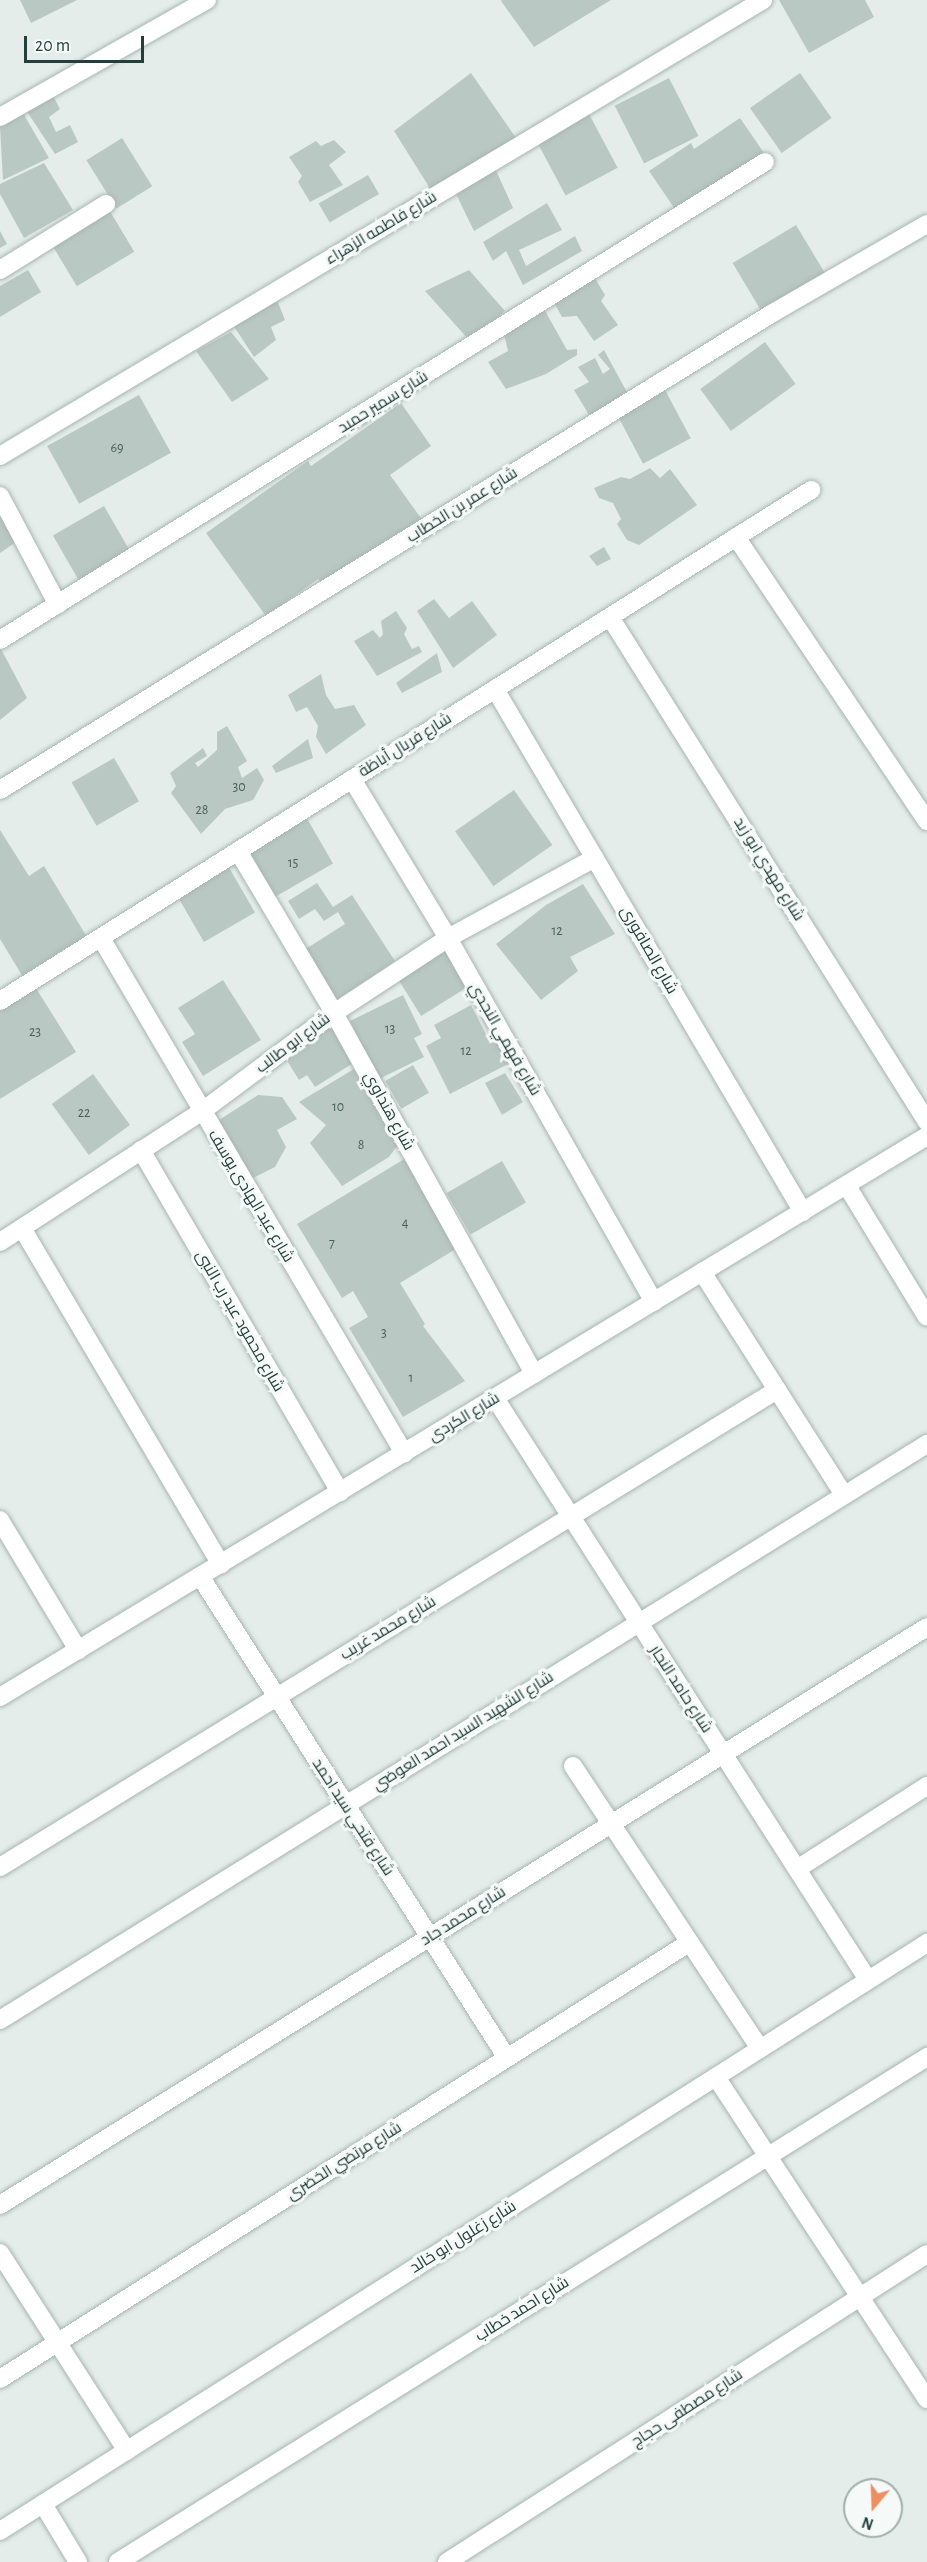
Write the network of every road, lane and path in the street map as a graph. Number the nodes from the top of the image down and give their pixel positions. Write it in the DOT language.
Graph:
graph roads {
  1 [pos="207,0"];
  2 [pos="763,0"];
  3 [pos="0,117"];
  4 [pos="765,162"];
  5 [pos="106,204"];
  6 [pos="927,224"];
  7 [pos="0,270"];
  8 [pos="0,456"];
  9 [pos="811,490"];
  10 [pos="0,496"];
  11 [pos="736,537"];
  12 [pos="58,605"];
  13 [pos="610,617"];
  14 [pos="0,640"];
  15 [pos="495,688"];
  16 [pos="352,779"];
  17 [pos="0,790"];
  18 [pos="927,821"];
  19 [pos="238,851"];
  20 [pos="594,858"];
  21 [pos="101,938"];
  22 [pos="448,938"];
  23 [pos="0,1002"];
  24 [pos="334,1013"];
  25 [pos="201,1112"];
  26 [pos="927,1122"];
  27 [pos="927,1136"];
  28 [pos="141,1150"];
  29 [pos="847,1186"];
  30 [pos="803,1212"];
  31 [pos="22,1228"];
  32 [pos="0,1242"];
  33 [pos="702,1272"];
  34 [pos="654,1302"];
  35 [pos="927,1317"];
  36 [pos="534,1374"];
  37 [pos="777,1390"];
  38 [pos="495,1398"];
  39 [pos="927,1444"];
  40 [pos="404,1453"];
  41 [pos="340,1492"];
  42 [pos="844,1495"];
  43 [pos="571,1516"];
  44 [pos="0,1520"];
  45 [pos="221,1564"];
  46 [pos="200,1576"];
  47 [pos="639,1622"];
  48 [pos="927,1627"];
  49 [pos="78,1650"];
  50 [pos="277,1696"];
  51 [pos="0,1697"];
  52 [pos="723,1754"];
  53 [pos="573,1767"];
  54 [pos="927,1786"];
  55 [pos="345,1805"];
  56 [pos="611,1823"];
  57 [pos="0,1867"];
  58 [pos="797,1869"];
  59 [pos="430,1937"];
  60 [pos="927,1943"];
  61 [pos="687,1944"];
  62 [pos="868,1980"];
  63 [pos="0,2020"];
  64 [pos="760,2049"];
  65 [pos="927,2057"];
  66 [pos="507,2058"];
  67 [pos="716,2077"];
  68 [pos="768,2156"];
  69 [pos="0,2205"];
  70 [pos="0,2253"];
  71 [pos="927,2254"];
  72 [pos="860,2297"];
  73 [pos="57,2343"];
  74 [pos="920,2371"];
  75 [pos="0,2379"];
  76 [pos="927,2399"];
  77 [pos="127,2451"];
  78 [pos="43,2504"];
  79 [pos="0,2531"];
  80 [pos="78,2562"];
  81 [pos="118,2562"];
  82 [pos="447,2562"];
  1 -- 3 [label="street"];
  2 -- 8 [label="street, شارع فاطمه الزهراء"];
  4 -- 12 [label="street, شارع سمير حميد"];
  5 -- 7 [label="street"];
  6 -- 17 [label="street, شارع عمر بن الخطاب"];
  9 -- 11 [label="street, شارع فريال أباظة"];
  10 -- 12 [label="street"];
  11 -- 13 [label="street, شارع فريال أباظة"];
  11 -- 18 [label="street"];
  12 -- 14 [label="street, شارع سمير حميد"];
  13 -- 15 [label="street, شارع فريال أباظة"];
  13 -- 26 [label="street, شارع مهدي ابو زيد"];
  15 -- 16 [label="street, شارع فريال أباظة"];
  15 -- 20 [label="street, شارع الصافورى"];
  16 -- 19 [label="street, شارع فريال أباظة"];
  16 -- 22 [label="street, شارع فهمي النجدي"];
  19 -- 21 [label="street, شارع فريال أباظة"];
  19 -- 24 [label="street, شارع هنداوي"];
  20 -- 22 [label="street, شارع ابو طالب"];
  20 -- 30 [label="street, شارع الصافورى"];
  21 -- 23 [label="street, شارع فريال أباظة"];
  21 -- 25 [label="street, شارع عبد الهادى يوسف"];
  22 -- 24 [label="street, شارع ابو طالب"];
  22 -- 34 [label="street, شارع فهمي النجدي"];
  24 -- 25 [label="street, شارع ابو طالب"];
  24 -- 36 [label="street, شارع هنداوي"];
  25 -- 28 [label="street, شارع ابو طالب"];
  25 -- 40 [label="street, شارع عبد الهادى يوسف"];
  27 -- 29 [label="street, شارع الكردى"];
  28 -- 31 [label="street, شارع ابو طالب"];
  28 -- 41 [label="street, شارع محمود عبد رب النبى"];
  29 -- 30 [label="street, شارع الكردى"];
  29 -- 35 [label="street"];
  30 -- 33 [label="street, شارع الكردى"];
  31 -- 32 [label="street, شارع ابو طالب"];
  31 -- 45 [label="street"];
  33 -- 34 [label="street, شارع الكردى"];
  33 -- 37 [label="street"];
  34 -- 36 [label="street, شارع الكردى"];
  36 -- 38 [label="street, شارع الكردى"];
  37 -- 42 [label="street"];
  37 -- 43 [label="street, شارع محمد غريب"];
  38 -- 40 [label="street, شارع الكردى"];
  38 -- 43 [label="street, شارع حامد النجار"];
  39 -- 42 [label="street, شارع الشهيد السيد احمد العوضي"];
  40 -- 41 [label="street, شارع الكردى"];
  41 -- 45 [label="street, شارع الكردى"];
  42 -- 47 [label="street, شارع الشهيد السيد احمد العوضي"];
  43 -- 47 [label="street, شارع حامد النجار"];
  43 -- 50 [label="street, شارع محمد غريب"];
  44 -- 49 [label="street"];
  45 -- 46 [label="street, شارع الكردى"];
  46 -- 49 [label="street, شارع الكردى"];
  46 -- 50 [label="street, شارع فتحي سيد احمد"];
  47 -- 52 [label="street, شارع حامد النجار"];
  47 -- 55 [label="street, شارع الشهيد السيد احمد العوضي"];
  48 -- 52 [label="street, شارع محمد جاد"];
  49 -- 51 [label="street, شارع الكردى"];
  50 -- 55 [label="street, شارع فتحي سيد احمد"];
  50 -- 57 [label="street, شارع محمد غريب"];
  52 -- 56 [label="street, شارع محمد جاد"];
  52 -- 58 [label="street, شارع حامد النجار"];
  53 -- 56 [label="street"];
  54 -- 58 [label="street"];
  55 -- 59 [label="street, شارع فتحي سيد احمد"];
  55 -- 63 [label="street, شارع الشهيد السيد احمد العوضي"];
  56 -- 59 [label="street, شارع محمد جاد"];
  56 -- 61 [label="street"];
  58 -- 62 [label="street, شارع حامد النجار"];
  59 -- 66 [label="street, شارع فتحي سيد احمد"];
  59 -- 69 [label="street, شارع محمد جاد"];
  60 -- 62 [label="street, شارع زغلول ابو خالد"];
  61 -- 64 [label="street"];
  61 -- 66 [label="street, شارع مرتضي الخضرى"];
  62 -- 64 [label="street, شارع زغلول ابو خالد"];
  64 -- 67 [label="street, شارع زغلول ابو خالد"];
  65 -- 68 [label="street, شارع احمد خطاب"];
  66 -- 73 [label="street, شارع مرتضي الخضرى"];
  67 -- 68 [label="street"];
  67 -- 77 [label="street, شارع زغلول ابو خالد"];
  68 -- 72 [label="street"];
  68 -- 81 [label="street, شارع احمد خطاب"];
  70 -- 73 [label="street"];
  71 -- 72 [label="street, شارع مصطفى حجاج"];
  72 -- 74 [label="street"];
  72 -- 82 [label="street, شارع مصطفى حجاج"];
  73 -- 75 [label="street, شارع مرتضي الخضرى"];
  73 -- 77 [label="street"];
  74 -- 76 [label="street"];
  77 -- 78 [label="street, شارع زغلول ابو خالد"];
  78 -- 79 [label="street, شارع زغلول ابو خالد"];
  78 -- 80 [label="street"];
}
